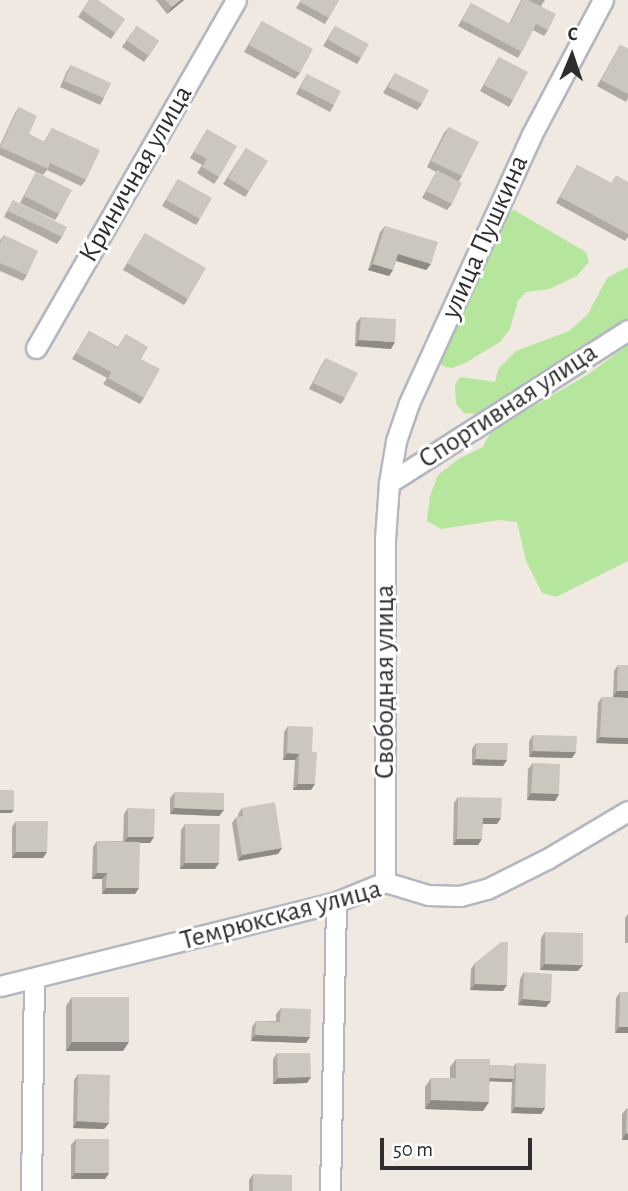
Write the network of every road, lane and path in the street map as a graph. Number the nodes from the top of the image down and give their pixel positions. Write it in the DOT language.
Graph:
graph roads {
  1 [pos="236,0"];
  2 [pos="603,0"];
  3 [pos="628,330"];
  4 [pos="36,348"];
  5 [pos="388,483"];
  6 [pos="628,811"];
  7 [pos="385,882"];
  8 [pos="336,902"];
  9 [pos="34,979"];
  10 [pos="0,986"];
  11 [pos="31,1191"];
  12 [pos="330,1191"];
  1 -- 4 [label="street, Криничная улица"];
  2 -- 5 [label="street, улица Пушкина"];
  3 -- 5 [label="street, Спортивная улица"];
  5 -- 7 [label="street, Свободная улица"];
  6 -- 7 [label="street, Темрюкская улица"];
  7 -- 8 [label="street, Темрюкская улица"];
  8 -- 9 [label="street, Темрюкская улица"];
  8 -- 12 [label="street"];
  9 -- 10 [label="street, Темрюкская улица"];
  9 -- 11 [label="street"];
}
